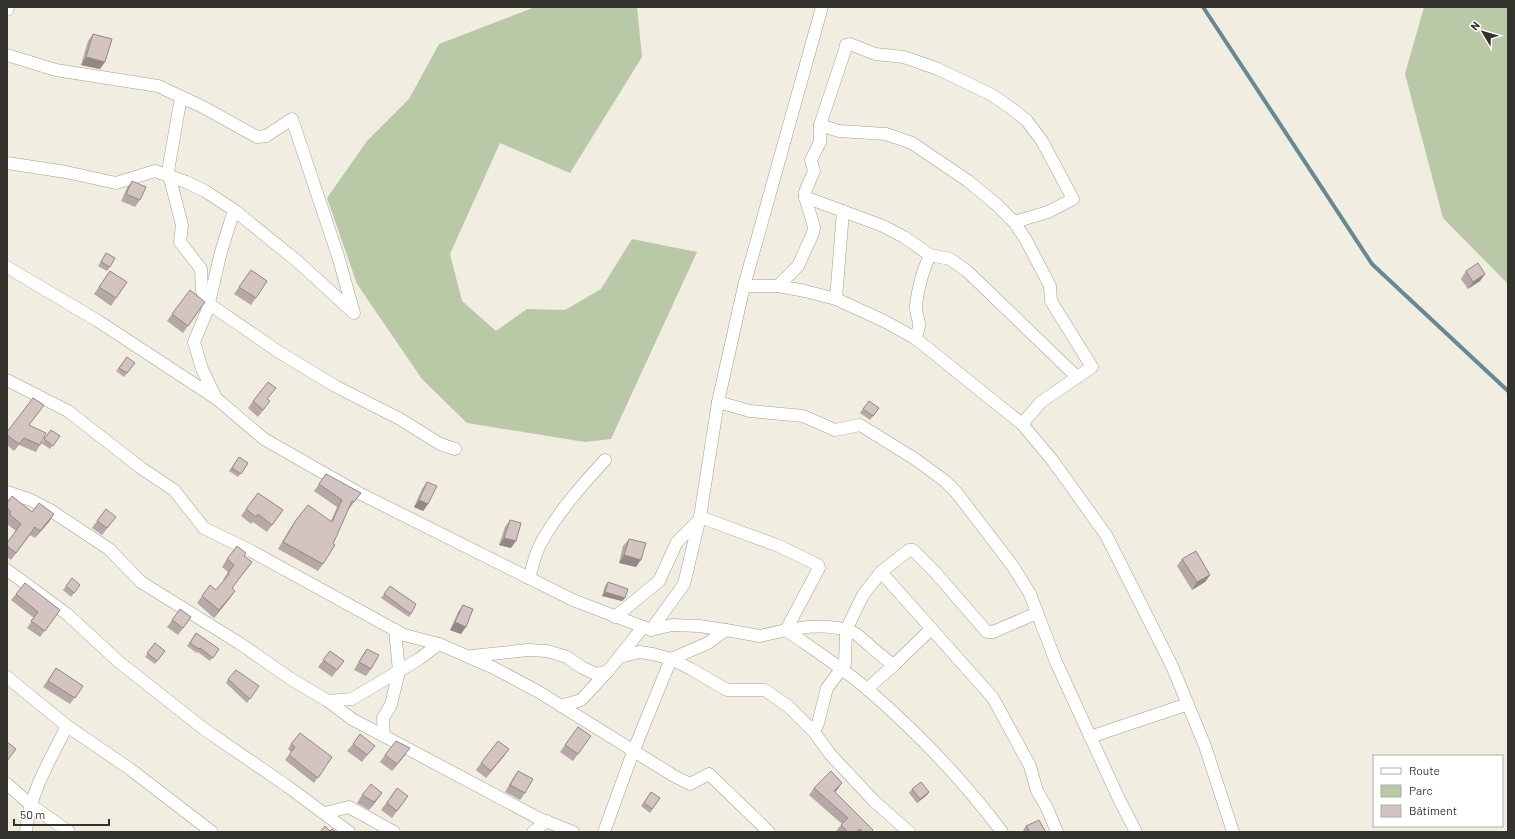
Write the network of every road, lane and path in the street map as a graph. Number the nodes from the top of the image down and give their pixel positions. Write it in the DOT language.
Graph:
graph roads {
  1 [pos="8,7"];
  2 [pos="822,7"];
  3 [pos="7,10"];
  4 [pos="7,56"];
  5 [pos="181,97"];
  6 [pos="820,125"];
  7 [pos="7,163"];
  8 [pos="171,178"];
  9 [pos="805,197"];
  10 [pos="234,210"];
  11 [pos="843,211"];
  12 [pos="1014,222"];
  13 [pos="930,255"];
  14 [pos="7,267"];
  15 [pos="744,286"];
  16 [pos="778,286"];
  17 [pos="836,299"];
  18 [pos="209,304"];
  19 [pos="915,338"];
  20 [pos="1077,377"];
  21 [pos="7,380"];
  22 [pos="217,399"];
  23 [pos="718,402"];
  24 [pos="1022,424"];
  25 [pos="455,449"];
  26 [pos="606,460"];
  27 [pos="7,492"];
  28 [pos="700,518"];
  29 [pos="7,570"];
  30 [pos="881,572"];
  31 [pos="529,578"];
  32 [pos="1037,613"];
  33 [pos="615,617"];
  34 [pos="647,628"];
  35 [pos="931,629"];
  36 [pos="395,630"];
  37 [pos="726,630"];
  38 [pos="846,630"];
  39 [pos="788,631"];
  40 [pos="439,644"];
  41 [pos="470,657"];
  42 [pos="620,657"];
  43 [pos="671,659"];
  44 [pos="894,665"];
  45 [pos="399,671"];
  46 [pos="608,671"];
  47 [pos="842,671"];
  48 [pos="7,676"];
  49 [pos="867,689"];
  50 [pos="328,701"];
  51 [pos="1188,704"];
  52 [pos="561,706"];
  53 [pos="67,726"];
  54 [pos="814,732"];
  55 [pos="384,736"];
  56 [pos="1090,737"];
  57 [pos="633,752"];
  58 [pos="7,784"];
  59 [pos="31,804"];
  60 [pos="325,813"];
  61 [pos="547,821"];
  62 [pos="26,832"];
  63 [pos="69,832"];
  64 [pos="212,832"];
  65 [pos="349,832"];
  66 [pos="394,832"];
  67 [pos="533,832"];
  68 [pos="573,832"];
  69 [pos="606,832"];
  70 [pos="769,832"];
  71 [pos="909,832"];
  72 [pos="1002,832"];
  73 [pos="1057,832"];
  74 [pos="1136,832"];
  75 [pos="1233,832"];
  1 -- 3 [label="street"];
  2 -- 15 [label="street"];
  4 -- 5 [label="street"];
  5 -- 8 [label="street"];
  5 -- 10 [label="street"];
  6 -- 9 [label="street"];
  6 -- 12 [label="street"];
  6 -- 12 [label="street"];
  7 -- 8 [label="street"];
  8 -- 10 [label="street"];
  8 -- 18 [label="street"];
  9 -- 11 [label="street"];
  9 -- 16 [label="street"];
  10 -- 18 [label="street"];
  11 -- 13 [label="street"];
  11 -- 17 [label="street"];
  12 -- 20 [label="street"];
  13 -- 19 [label="street"];
  13 -- 20 [label="street"];
  14 -- 22 [label="street"];
  15 -- 16 [label="street"];
  15 -- 23 [label="street"];
  16 -- 17 [label="street"];
  17 -- 19 [label="street"];
  18 -- 22 [label="street"];
  18 -- 25 [label="street"];
  19 -- 24 [label="street"];
  20 -- 24 [label="street"];
  21 -- 36 [label="street"];
  22 -- 31 [label="street"];
  23 -- 28 [label="street"];
  23 -- 32 [label="street"];
  24 -- 51 [label="street"];
  26 -- 31 [label="street"];
  27 -- 50 [label="street"];
  28 -- 33 [label="street"];
  28 -- 34 [label="street"];
  28 -- 39 [label="street"];
  29 -- 60 [label="street"];
  30 -- 32 [label="street"];
  30 -- 35 [label="street"];
  30 -- 38 [label="street"];
  31 -- 33 [label="street"];
  32 -- 56 [label="street"];
  33 -- 34 [label="street"];
  34 -- 37 [label="street"];
  34 -- 42 [label="street"];
  35 -- 44 [label="street"];
  35 -- 73 [label="street"];
  36 -- 40 [label="street"];
  36 -- 45 [label="street"];
  37 -- 39 [label="street"];
  37 -- 43 [label="street"];
  38 -- 39 [label="street"];
  38 -- 44 [label="street"];
  38 -- 47 [label="street"];
  39 -- 47 [label="street"];
  40 -- 41 [label="street"];
  40 -- 45 [label="street"];
  41 -- 46 [label="street"];
  41 -- 52 [label="street"];
  42 -- 43 [label="street"];
  42 -- 46 [label="street"];
  43 -- 54 [label="street"];
  43 -- 57 [label="street"];
  44 -- 49 [label="street"];
  45 -- 50 [label="street"];
  45 -- 55 [label="street"];
  46 -- 52 [label="street"];
  47 -- 49 [label="street"];
  47 -- 54 [label="street"];
  48 -- 53 [label="street"];
  49 -- 72 [label="street"];
  50 -- 55 [label="street"];
  51 -- 56 [label="street"];
  51 -- 75 [label="street"];
  52 -- 57 [label="street"];
  53 -- 59 [label="street"];
  53 -- 64 [label="street"];
  54 -- 71 [label="street"];
  55 -- 61 [label="street"];
  56 -- 74 [label="street"];
  57 -- 69 [label="street"];
  57 -- 70 [label="street"];
  58 -- 59 [label="street"];
  59 -- 62 [label="street"];
  59 -- 63 [label="street"];
  60 -- 65 [label="street"];
  60 -- 66 [label="street"];
  61 -- 67 [label="street"];
  61 -- 68 [label="street"];
}
